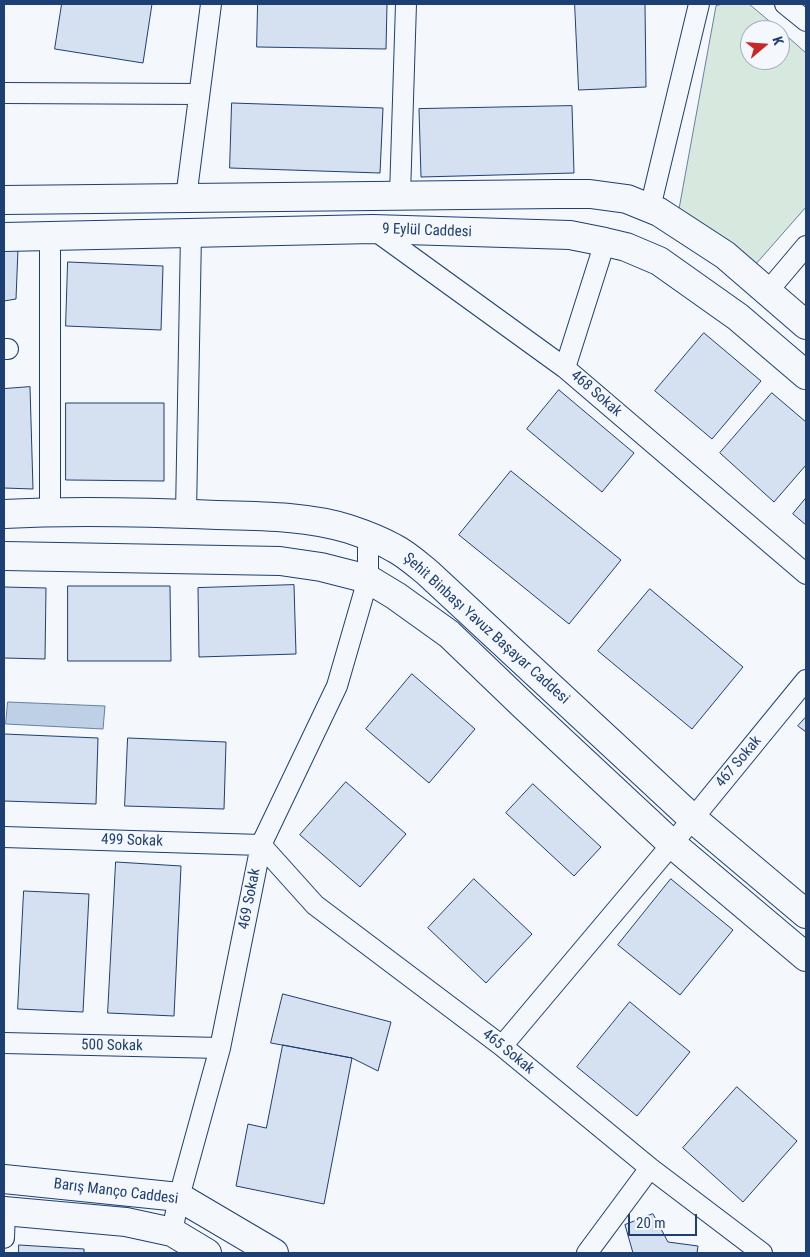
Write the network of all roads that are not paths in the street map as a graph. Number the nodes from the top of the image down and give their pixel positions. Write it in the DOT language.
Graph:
graph roads {
  1 [pos="211,4"];
  2 [pos="406,4"];
  3 [pos="699,4"];
  4 [pos="785,4"];
  5 [pos="806,21"];
  6 [pos="4,93"];
  7 [pos="200,94"];
  8 [pos="400,195"];
  9 [pos="186,198"];
  10 [pos="4,200"];
  11 [pos="650,208"];
  12 [pos="373,229"];
  13 [pos="191,233"];
  14 [pos="50,236"];
  15 [pos="4,237"];
  16 [pos="605,242"];
  17 [pos="806,246"];
  18 [pos="768,291"];
  19 [pos="806,325"];
  20 [pos="565,368"];
  21 [pos="806,375"];
  22 [pos="50,512"];
  23 [pos="4,514"];
  24 [pos="186,514"];
  25 [pos="368,536"];
  26 [pos="4,556"];
  27 [pos="806,574"];
  28 [pos="368,579"];
  29 [pos="806,680"];
  30 [pos="692,818"];
  31 [pos="4,837"];
  32 [pos="672,844"];
  33 [pos="261,845"];
  34 [pos="806,914"];
  35 [pos="806,957"];
  36 [pos="4,1043"];
  37 [pos="502,1046"];
  38 [pos="220,1048"];
  39 [pos="650,1168"];
  40 [pos="4,1179"];
  41 [pos="179,1197"];
  42 [pos="4,1211"];
  43 [pos="172,1232"];
  44 [pos="4,1238"];
  45 [pos="207,1253"];
  46 [pos="274,1253"];
  47 [pos="587,1253"];
  48 [pos="762,1253"];
  1 -- 7 [label="street"];
  2 -- 8 [label="street"];
  3 -- 11 [label="street"];
  4 -- 5 [label="street"];
  6 -- 7 [label="street"];
  7 -- 9 [label="street"];
  8 -- 9 [label="street"];
  8 -- 11 [label="street"];
  9 -- 10 [label="street"];
  11 -- 18 [label="street"];
  12 -- 13 [label="street, 9 Eylül Caddesi"];
  12 -- 16 [label="street, 9 Eylül Caddesi"];
  12 -- 20 [label="street, 468 Sokak"];
  13 -- 14 [label="street, 9 Eylül Caddesi"];
  13 -- 24 [label="street"];
  14 -- 15 [label="street, 9 Eylül Caddesi"];
  14 -- 22 [label="street"];
  16 -- 20 [label="street"];
  16 -- 21 [label="street, 9 Eylül Caddesi"];
  17 -- 18 [label="street"];
  18 -- 19 [label="street"];
  20 -- 27 [label="street, 468 Sokak"];
  22 -- 23 [label="street, Şehit Binbaşı Yavuz Başayar Caddesi"];
  22 -- 24 [label="street, Şehit Binbaşı Yavuz Başayar Caddesi"];
  24 -- 25 [label="street, Şehit Binbaşı Yavuz Başayar Caddesi"];
  25 -- 28 [label="street, 469 Sokak"];
  25 -- 30 [label="street, Şehit Binbaşı Yavuz Başayar Caddesi"];
  26 -- 28 [label="street, Şehit Binbaşı Yavuz Başayar Caddesi"];
  28 -- 32 [label="street, Şehit Binbaşı Yavuz Başayar Caddesi"];
  28 -- 33 [label="street, 469 Sokak"];
  29 -- 30 [label="street, 467 Sokak"];
  30 -- 32 [label="street, 467 Sokak"];
  30 -- 34 [label="street, Şehit Binbaşı Yavuz Başayar Caddesi"];
  31 -- 33 [label="street, 499 Sokak"];
  32 -- 35 [label="street, Şehit Binbaşı Yavuz Başayar Caddesi"];
  32 -- 37 [label="street, 467 Sokak"];
  33 -- 37 [label="street, 465 Sokak"];
  33 -- 38 [label="street, 469 Sokak"];
  36 -- 38 [label="street, 500 Sokak"];
  37 -- 39 [label="street, 465 Sokak"];
  38 -- 41 [label="street, 469 Sokak"];
  39 -- 47 [label="street"];
  39 -- 48 [label="street, 465 Sokak"];
  40 -- 41 [label="street, Barış Manço Caddesi"];
  41 -- 43 [label="street, 469 Sokak"];
  41 -- 46 [label="street, Barış Manço Caddesi"];
  42 -- 43 [label="street, Barış Manço Caddesi"];
  42 -- 44 [label="street"];
  43 -- 45 [label="street, Barış Manço Caddesi"];
}
